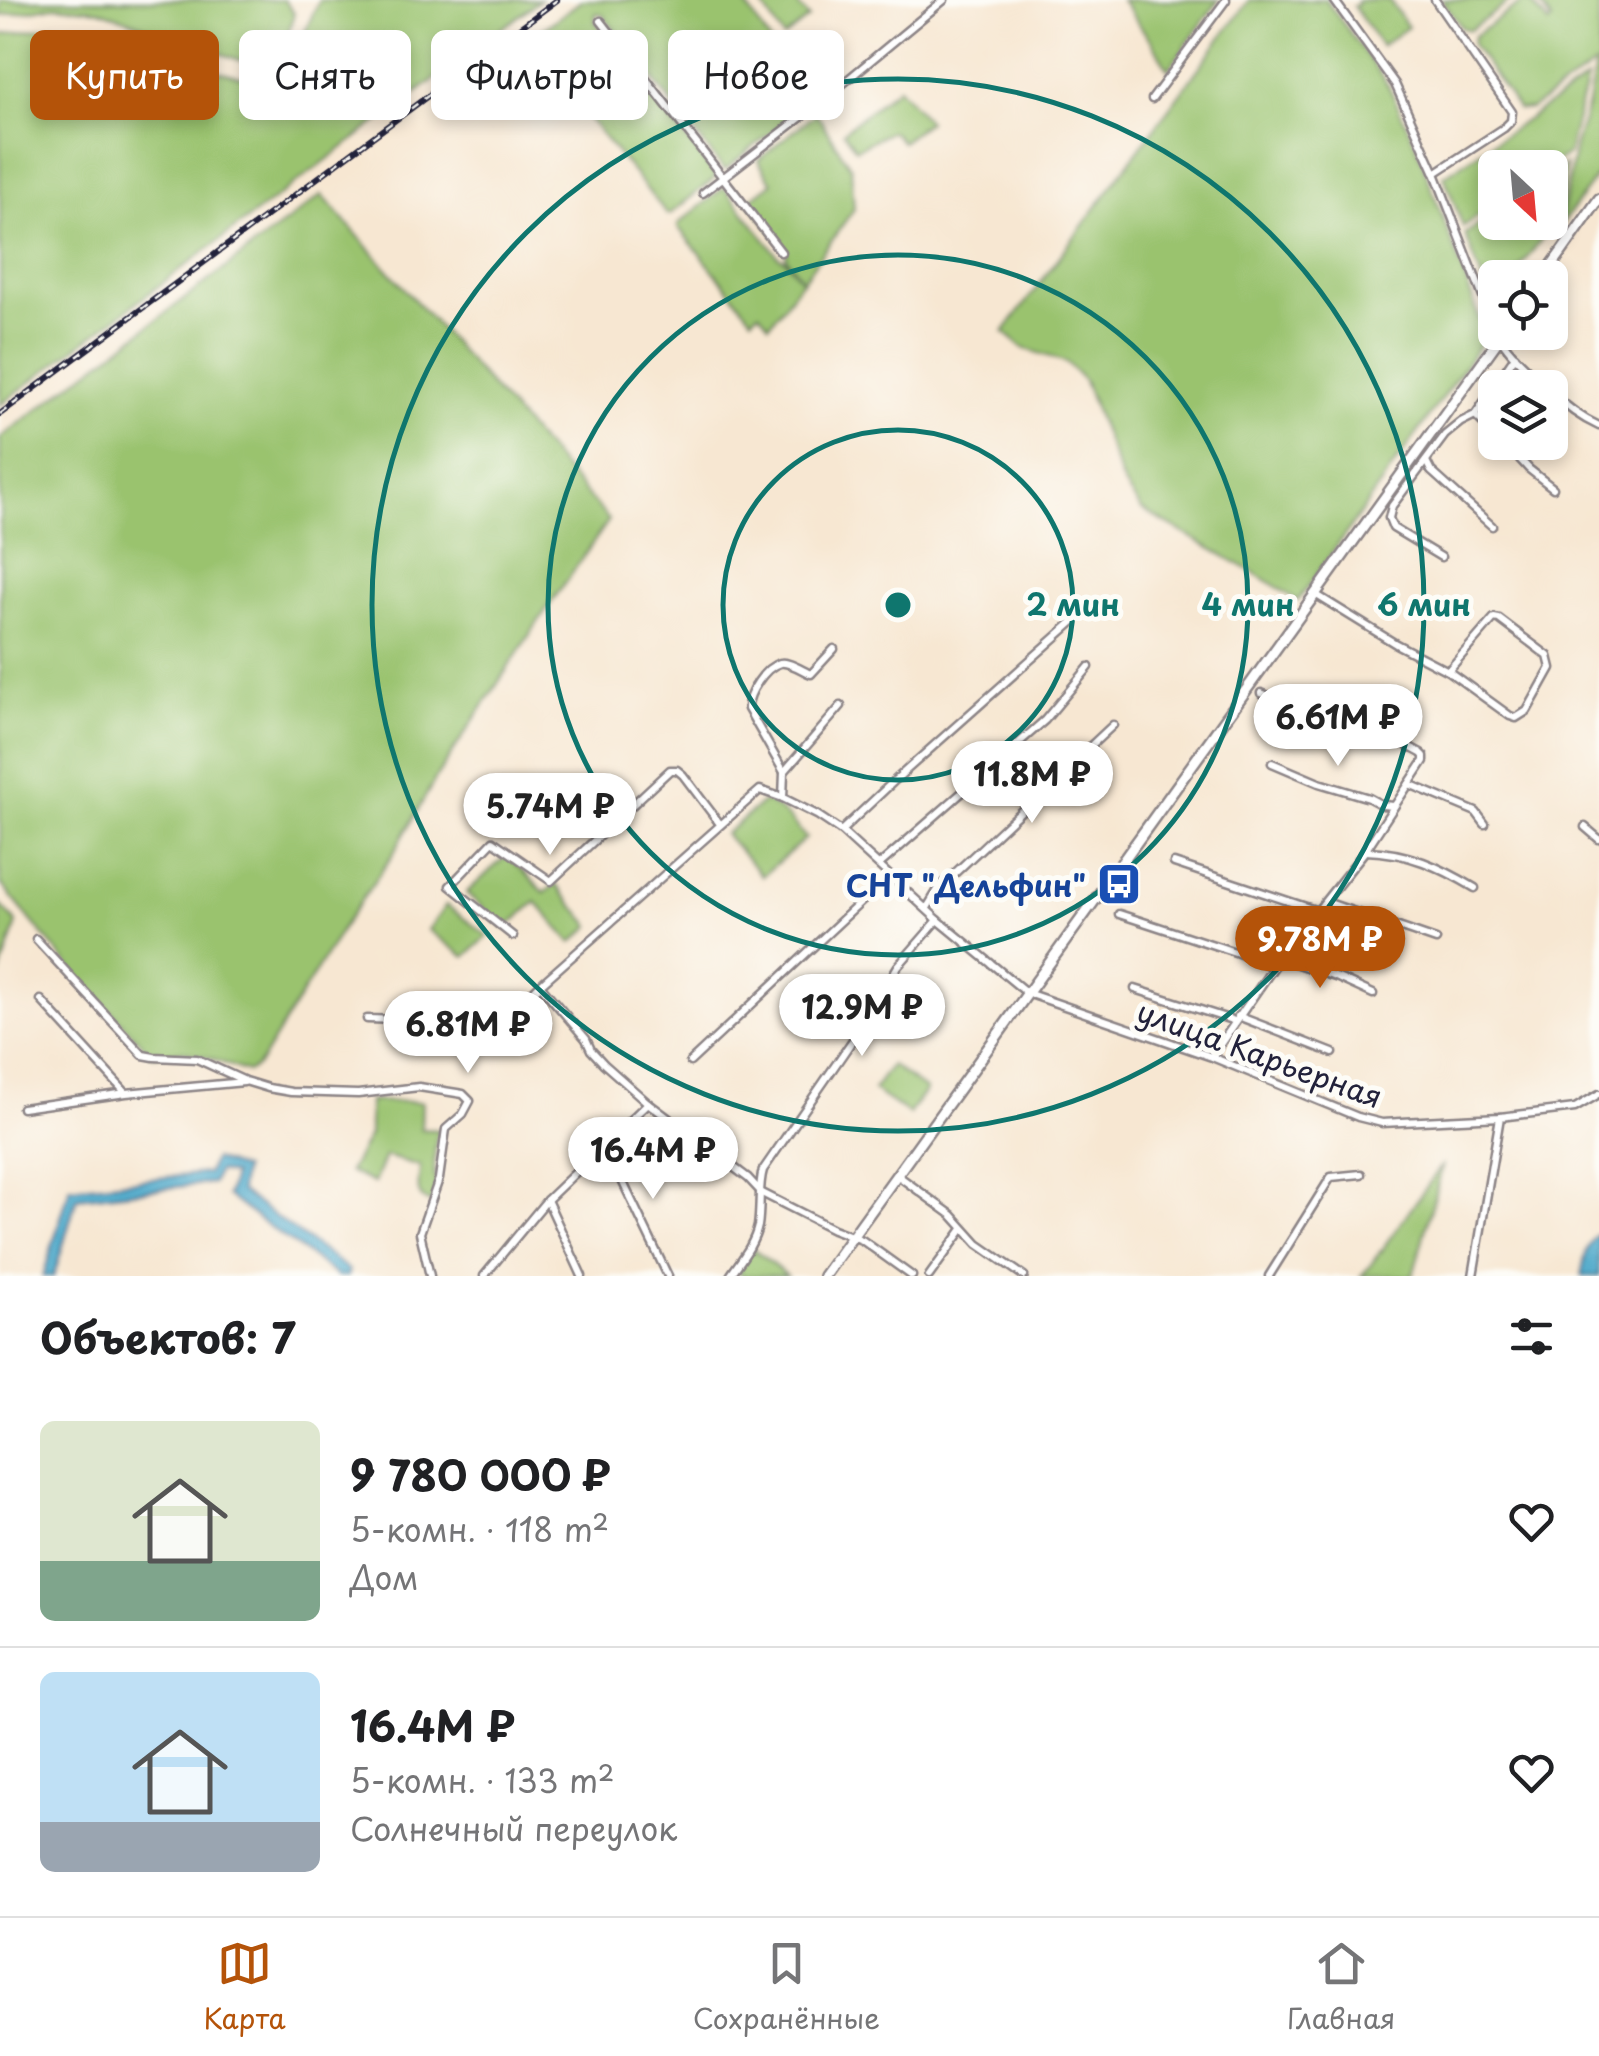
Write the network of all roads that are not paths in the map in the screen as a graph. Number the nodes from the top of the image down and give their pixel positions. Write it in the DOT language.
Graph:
graph roads {
  1 [pos="944,0"];
  2 [pos="1226,0"];
  3 [pos="1334,0"];
  4 [pos="1435,0"];
  5 [pos="601,20"];
  6 [pos="1152,100"];
  7 [pos="1435,173"];
  8 [pos="723,178"];
  9 [pos="703,194"];
  10 [pos="1599,200"];
  11 [pos="781,252"];
  12 [pos="1557,260"];
  13 [pos="1478,280"];
  14 [pos="1487,350"];
  15 [pos="1510,350"];
  16 [pos="1514,356"];
  17 [pos="1528,370"];
  18 [pos="1568,406"];
  19 [pos="1475,415"];
  20 [pos="1478,419"];
  21 [pos="1599,426"];
  22 [pos="1521,460"];
  23 [pos="1426,461"];
  24 [pos="1554,488"];
  25 [pos="1492,526"];
  26 [pos="1442,557"];
  27 [pos="1315,594"];
  28 [pos="1074,621"];
  29 [pos="834,649"];
  30 [pos="1089,667"];
  31 [pos="1448,670"];
  32 [pos="1261,693"];
  33 [pos="841,706"];
  34 [pos="1113,725"];
  35 [pos="1272,763"];
  36 [pos="784,772"];
  37 [pos="1410,784"];
  38 [pos="783,798"];
  39 [pos="1396,806"];
  40 [pos="720,824"];
  41 [pos="1484,824"];
  42 [pos="1585,827"];
  43 [pos="841,831"];
  44 [pos="1599,839"];
  45 [pos="1365,851"];
  46 [pos="1174,863"];
  47 [pos="879,865"];
  48 [pos="889,876"];
  49 [pos="1475,888"];
  50 [pos="1326,902"];
  51 [pos="927,908"];
  52 [pos="1318,911"];
  53 [pos="1119,914"];
  54 [pos="938,920"];
  55 [pos="513,936"];
  56 [pos="36,940"];
  57 [pos="1436,940"];
  58 [pos="1280,958"];
  59 [pos="1273,968"];
  60 [pos="540,986"];
  61 [pos="1135,989"];
  62 [pos="1027,994"];
  63 [pos="1372,994"];
  64 [pos="40,1000"];
  65 [pos="1237,1018"];
  66 [pos="367,1020"];
  67 [pos="1333,1053"];
  68 [pos="1212,1057"];
  69 [pos="690,1062"];
  70 [pos="245,1082"];
  71 [pos="126,1092"];
  72 [pos="1599,1094"];
  73 [pos="648,1103"];
  74 [pos="22,1108"];
  75 [pos="1500,1117"];
  76 [pos="604,1145"];
  77 [pos="1361,1174"];
  78 [pos="897,1175"];
  79 [pos="762,1193"];
  80 [pos="546,1200"];
  81 [pos="963,1228"];
  82 [pos="852,1236"];
  83 [pos="430,1276"];
  84 [pos="484,1276"];
  85 [pos="582,1276"];
  86 [pos="668,1276"];
  87 [pos="730,1276"];
  88 [pos="824,1276"];
  89 [pos="912,1276"];
  90 [pos="928,1276"];
  91 [pos="1024,1276"];
  92 [pos="1269,1276"];
  93 [pos="1473,1276"];
  1 -- 8 [label="street"];
  2 -- 6 [label="street"];
  3 -- 7 [label="street"];
  4 -- 7 [label="street"];
  5 -- 8 [label="street"];
  7 -- 13 [label="street"];
  8 -- 9 [label="street"];
  8 -- 11 [label="street"];
  10 -- 12 [label="main road"];
  14 -- 27 [label="main road"];
  15 -- 16 [label="street"];
  16 -- 17 [label="street"];
  16 -- 19 [label="street"];
  18 -- 21 [label="street"];
  19 -- 20 [label="street"];
  19 -- 23 [label="street"];
  22 -- 24 [label="street"];
  23 -- 25 [label="street"];
  23 -- 26 [label="street"];
  27 -- 31 [label="street"];
  27 -- 62 [label="main road"];
  28 -- 43 [label="street"];
  29 -- 36 [label="street"];
  30 -- 47 [label="street"];
  31 -- 31 [label="street"];
  32 -- 37 [label="street"];
  33 -- 36 [label="street"];
  34 -- 51 [label="street"];
  35 -- 39 [label="street"];
  36 -- 38 [label="street"];
  37 -- 39 [label="street"];
  37 -- 41 [label="street"];
  38 -- 40 [label="street"];
  38 -- 43 [label="street"];
  39 -- 45 [label="street"];
  40 -- 55 [label="street"];
  40 -- 60 [label="street"];
  42 -- 44 [label="street"];
  43 -- 47 [label="street"];
  45 -- 49 [label="street"];
  45 -- 50 [label="street"];
  46 -- 52 [label="street"];
  47 -- 48 [label="street"];
  48 -- 51 [label="street"];
  48 -- 69 [label="street"];
  50 -- 52 [label="street"];
  50 -- 57 [label="street"];
  51 -- 54 [label="street"];
  52 -- 58 [label="street"];
  53 -- 59 [label="street"];
  54 -- 62 [label="street"];
  54 -- 79 [label="street"];
  56 -- 70 [label="street"];
  58 -- 59 [label="street"];
  58 -- 63 [label="street"];
  59 -- 65 [label="street"];
  60 -- 66 [label="street"];
  60 -- 73 [label="street"];
  61 -- 65 [label="street"];
  62 -- 68 [label="street, улица Карьерная"];
  62 -- 78 [label="main road"];
  64 -- 71 [label="street"];
  65 -- 67 [label="street"];
  65 -- 68 [label="street"];
  68 -- 75 [label="street, улица Карьерная"];
  70 -- 71 [label="street"];
  70 -- 83 [label="street"];
  71 -- 74 [label="street"];
  72 -- 75 [label="street, улица Карьерная"];
  73 -- 76 [label="street"];
  73 -- 79 [label="street"];
  75 -- 93 [label="street"];
  76 -- 80 [label="street"];
  76 -- 86 [label="street"];
  77 -- 92 [label="street"];
  78 -- 81 [label="street"];
  78 -- 82 [label="main road"];
  79 -- 82 [label="street"];
  79 -- 87 [label="street"];
  80 -- 84 [label="street"];
  80 -- 85 [label="street"];
  81 -- 90 [label="street"];
  81 -- 91 [label="street"];
  82 -- 88 [label="main road"];
  82 -- 89 [label="street"];
}
